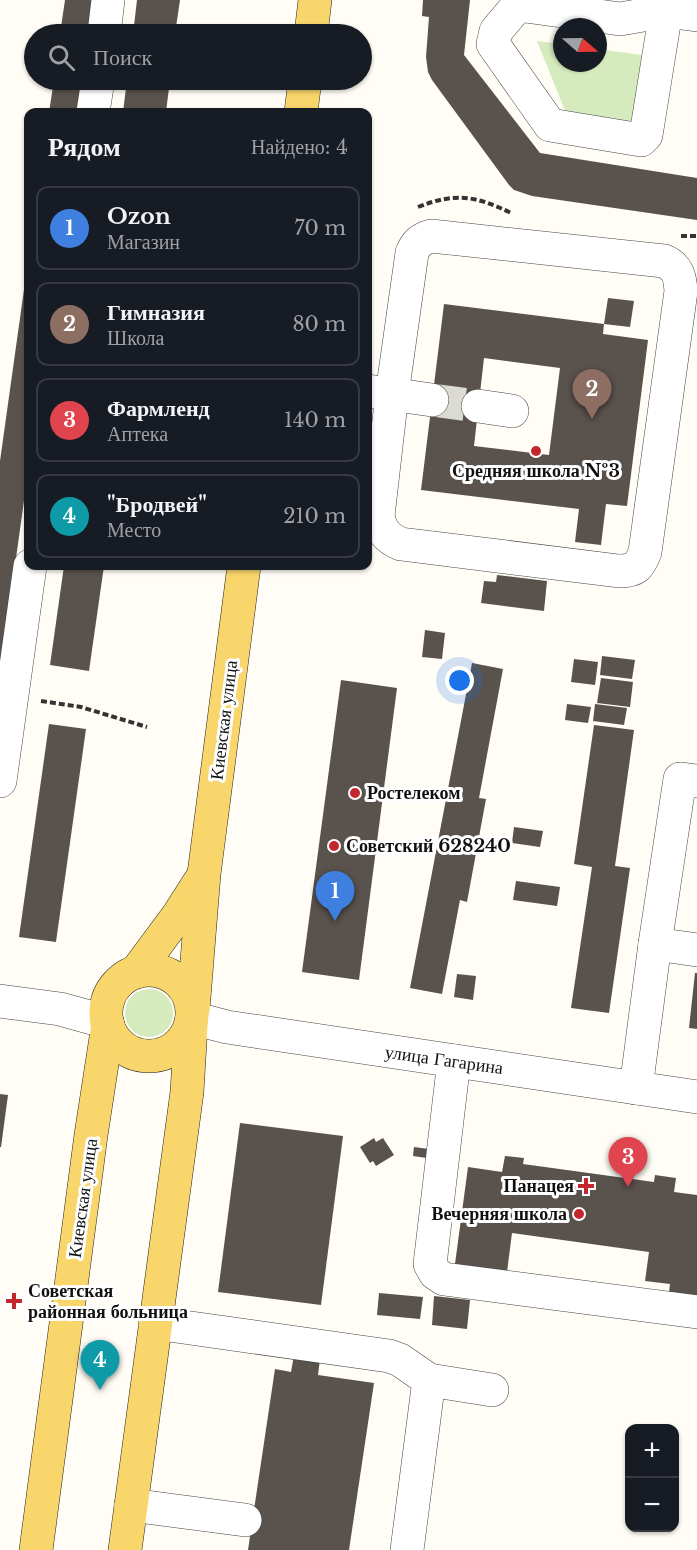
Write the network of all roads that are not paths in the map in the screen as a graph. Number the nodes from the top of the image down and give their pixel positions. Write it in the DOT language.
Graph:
graph roads {
  1 [pos="108,0"];
  2 [pos="315,0"];
  3 [pos="519,3"];
  4 [pos="681,13"];
  5 [pos="105,24"];
  6 [pos="312,24"];
  7 [pos="96,90"];
  8 [pos="304,90"];
  9 [pos="94,108"];
  10 [pos="302,108"];
  11 [pos="380,393"];
  12 [pos="432,400"];
  13 [pos="478,406"];
  14 [pos="512,411"];
  15 [pos="29,570"];
  16 [pos="243,570"];
  17 [pos="0,781"];
  18 [pos="697,781"];
  19 [pos="204,874"];
  20 [pos="655,945"];
  21 [pos="697,950"];
  22 [pos="136,972"];
  23 [pos="0,1001"];
  24 [pos="107,1016"];
  25 [pos="192,1018"];
  26 [pos="454,1061"];
  27 [pos="636,1088"];
  28 [pos="697,1097"];
  29 [pos="697,1312"];
  30 [pos="155,1323"];
  31 [pos="429,1380"];
  32 [pos="492,1390"];
  33 [pos="131,1505"];
  34 [pos="245,1520"];
  35 [pos="36,1550"];
  36 [pos="125,1550"];
  37 [pos="407,1550"];
  1 -- 5 [label="street"];
  2 -- 6 [label="main road"];
  3 -- 4 [label="street"];
  3 -- 4 [label="street"];
  7 -- 9 [label="street"];
  8 -- 10 [label="main road"];
  11 -- 11 [label="street"];
  11 -- 12 [label="street"];
  13 -- 14 [label="street"];
  15 -- 17 [label="street"];
  16 -- 19 [label="main road, Киевская улица"];
  18 -- 20 [label="street"];
  19 -- 22 [label="main road, Киевская улица"];
  19 -- 25 [label="main road, Киевская улица"];
  20 -- 21 [label="street"];
  20 -- 27 [label="street"];
  22 -- 24 [label="main road"];
  22 -- 25 [label="main road"];
  23 -- 24 [label="street"];
  24 -- 25 [label="main road"];
  24 -- 35 [label="main road, Киевская улица"];
  25 -- 26 [label="street, улица Гагарина"];
  25 -- 30 [label="main road, Киевская улица"];
  26 -- 27 [label="street, улица Гагарина"];
  26 -- 29 [label="street"];
  27 -- 28 [label="street, улица Гагарина"];
  30 -- 31 [label="street"];
  30 -- 33 [label="main road, Киевская улица"];
  31 -- 32 [label="street"];
  31 -- 37 [label="street"];
  33 -- 34 [label="street"];
  33 -- 36 [label="main road, Киевская улица"];
}
